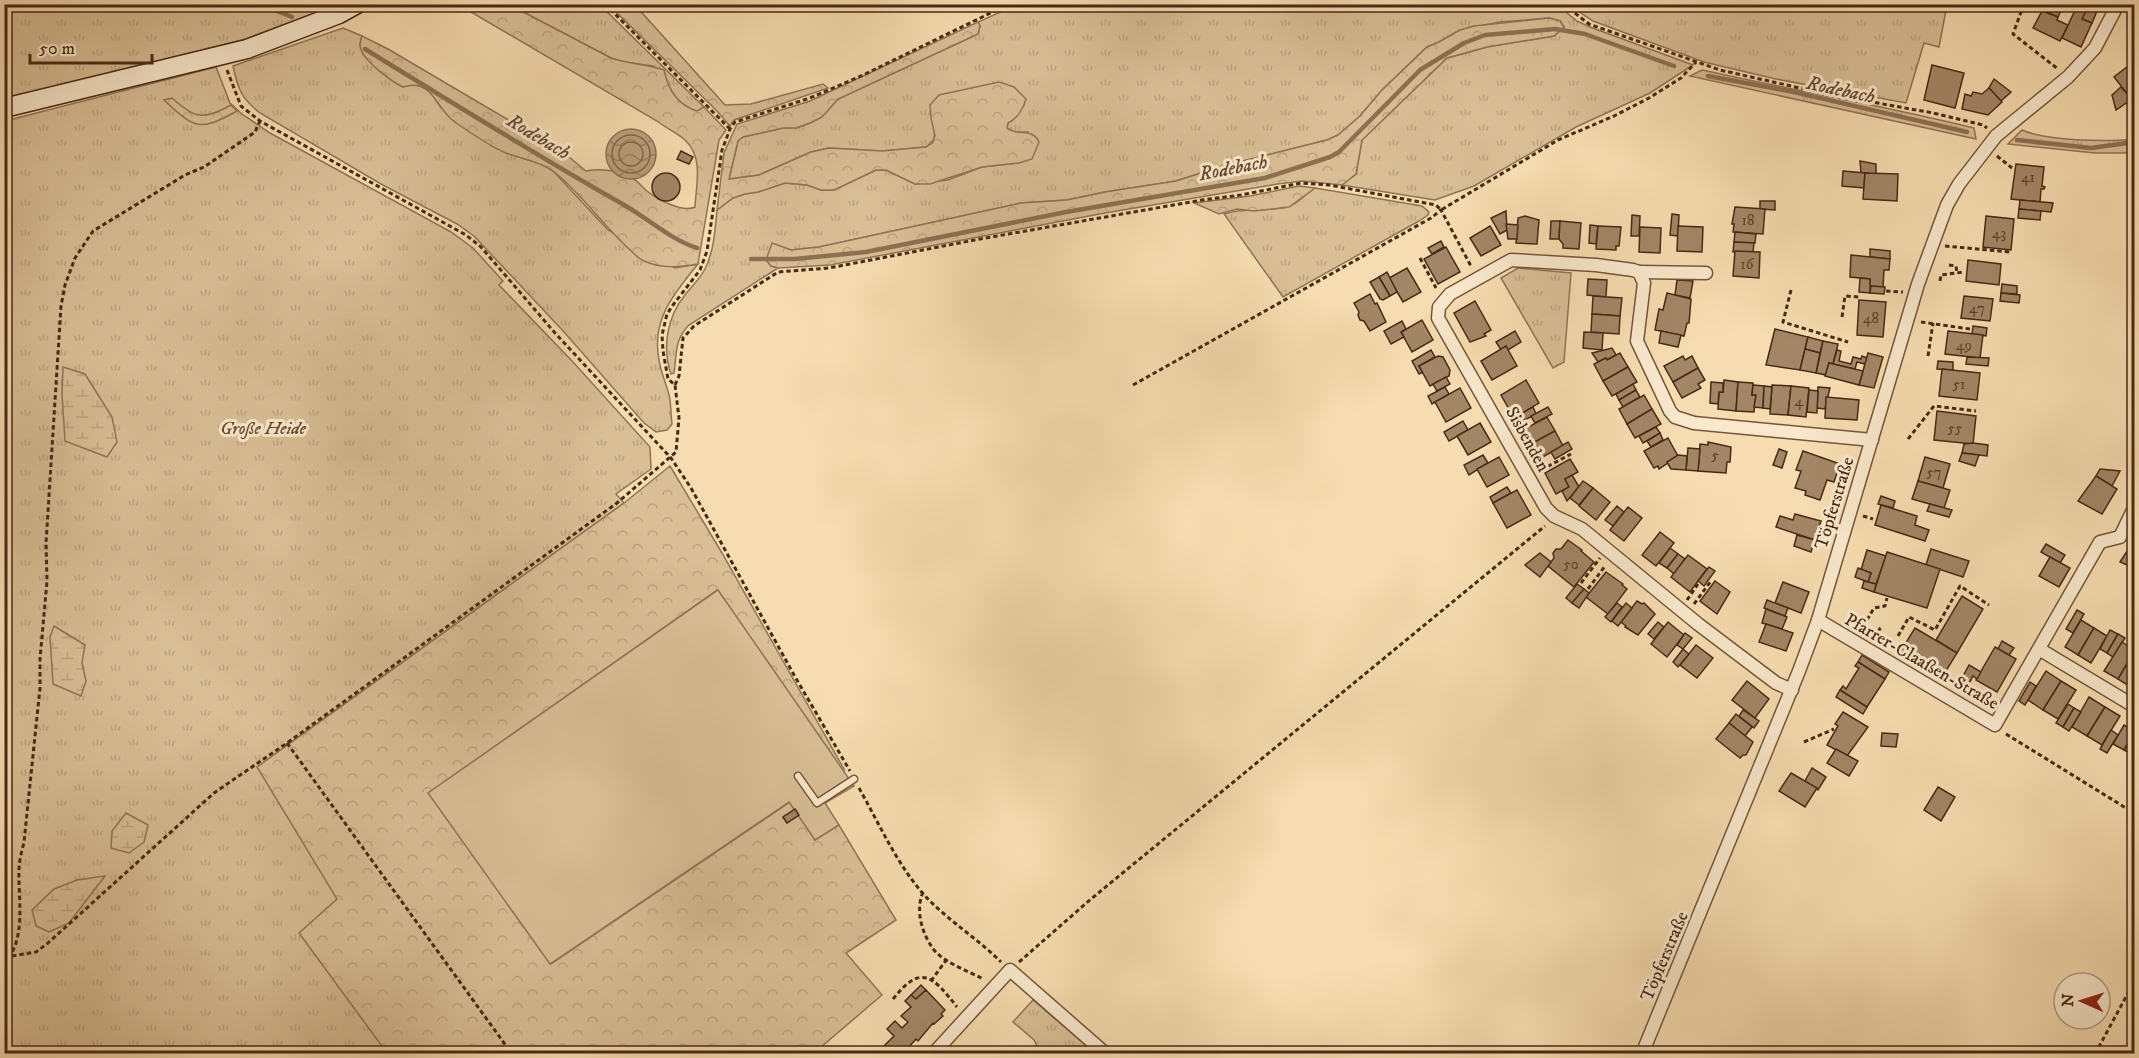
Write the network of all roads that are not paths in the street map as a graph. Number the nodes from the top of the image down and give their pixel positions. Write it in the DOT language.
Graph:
graph roads {
  1 [pos="357,4"];
  2 [pos="2118,4"];
  3 [pos="4,108"];
  4 [pos="1639,272"];
  5 [pos="1706,273"];
  6 [pos="1872,440"];
  7 [pos="2134,508"];
  8 [pos="1818,620"];
  9 [pos="2039,649"];
  10 [pos="1792,690"];
  11 [pos="2134,706"];
  12 [pos="798,776"];
  13 [pos="854,778"];
  14 [pos="933,1053"];
  15 [pos="1106,1053"];
  16 [pos="1642,1053"];
  1 -- 3 [label="street"];
  2 -- 6 [label="street, Töpferstraße"];
  4 -- 5 [label="street"];
  4 -- 6 [label="street"];
  4 -- 10 [label="street, Sisbenden"];
  6 -- 8 [label="street, Töpferstraße"];
  7 -- 9 [label="street, Pfarrer-Claaßen-Straße"];
  8 -- 9 [label="street, Pfarrer-Claaßen-Straße"];
  8 -- 10 [label="street, Töpferstraße"];
  9 -- 11 [label="street"];
  10 -- 16 [label="street, Töpferstraße"];
  12 -- 13 [label="lane"];
  14 -- 15 [label="street"];
}
